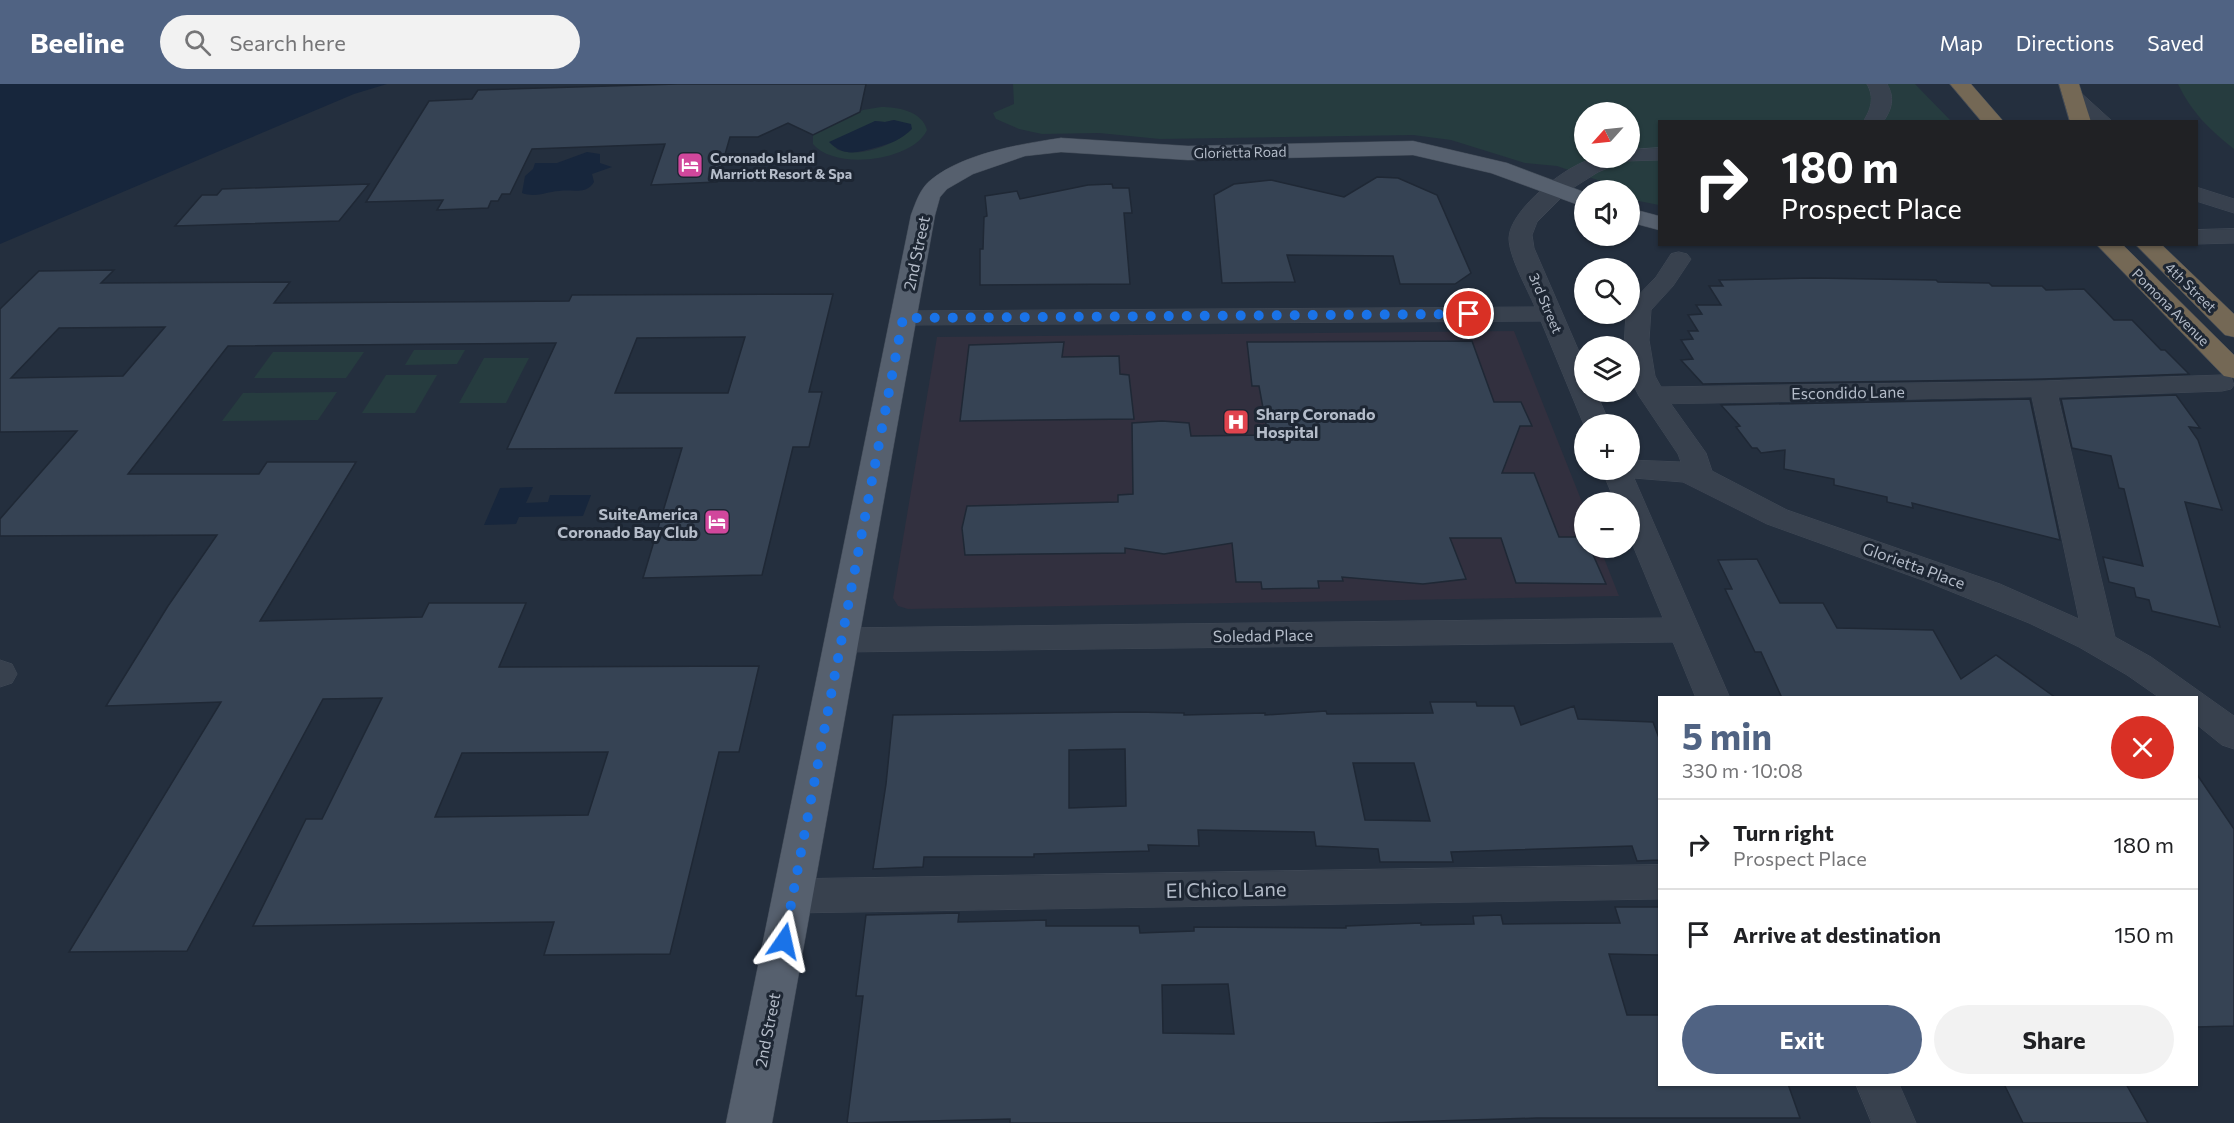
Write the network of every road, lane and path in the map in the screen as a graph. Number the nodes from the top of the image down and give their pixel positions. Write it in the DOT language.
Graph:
graph roads {
  1 [pos="1877,84"];
  2 [pos="1960,84"];
  3 [pos="2071,90"];
  4 [pos="1874,120"];
  5 [pos="1992,120"];
  6 [pos="2080,120"];
  7 [pos="2101,120"];
  8 [pos="1658,154"];
  9 [pos="1640,155"];
  10 [pos="1586,168"];
  11 [pos="1556,191"];
  12 [pos="929,196"];
  13 [pos="2198,196"];
  14 [pos="1574,197"];
  15 [pos="2234,206"];
  16 [pos="1640,218"];
  17 [pos="2198,220"];
  18 [pos="1658,223"];
  19 [pos="2229,236"];
  20 [pos="2198,237"];
  21 [pos="2110,246"];
  22 [pos="2149,246"];
  23 [pos="1678,259"];
  24 [pos="1551,314"];
  25 [pos="903,318"];
  26 [pos="2234,329"];
  27 [pos="2228,376"];
  28 [pos="2043,389"];
  29 [pos="1652,396"];
  30 [pos="1594,414"];
  31 [pos="1640,469"];
  32 [pos="1699,477"];
  33 [pos="1620,480"];
  34 [pos="1685,630"];
  35 [pos="841,640"];
  36 [pos="2100,642"];
  37 [pos="1712,696"];
  38 [pos="2183,696"];
  39 [pos="2198,707"];
  40 [pos="2234,735"];
  41 [pos="1658,882"];
  42 [pos="792,896"];
  43 [pos="1878,1086"];
  44 [pos="749,1123"];
  45 [pos="1894,1123"];
  1 -- 4 [label="street"];
  2 -- 5 [label="highway"];
  3 -- 6 [label="highway"];
  3 -- 7 [label="street"];
  8 -- 9 [label="street"];
  10 -- 11 [label="street"];
  11 -- 12 [label="main road, Glorietta Road"];
  11 -- 14 [label="main road, Glorietta Road"];
  11 -- 24 [label="street, 3rd Street"];
  12 -- 25 [label="main road, 2nd Street"];
  13 -- 15 [label="street"];
  16 -- 18 [label="main road"];
  17 -- 19 [label="street"];
  19 -- 20 [label="street"];
  21 -- 27 [label="highway, Pomona Avenue"];
  22 -- 26 [label="highway, 4th Street"];
  23 -- 29 [label="street"];
  24 -- 25 [label="street"];
  24 -- 30 [label="street, 3rd Street"];
  25 -- 35 [label="main road, 2nd Street"];
  27 -- 28 [label="street, Escondido Lane"];
  28 -- 29 [label="street, Escondido Lane"];
  28 -- 36 [label="street"];
  29 -- 32 [label="street"];
  31 -- 32 [label="street, Glorietta Place"];
  32 -- 36 [label="street, Glorietta Place"];
  33 -- 34 [label="street"];
  34 -- 35 [label="street, Soledad Place"];
  34 -- 37 [label="street"];
  35 -- 42 [label="main road, 2nd Street"];
  36 -- 38 [label="street, Glorietta Place"];
  39 -- 40 [label="street"];
  41 -- 42 [label="street, El Chico Lane"];
  42 -- 44 [label="main road, 2nd Street"];
  43 -- 45 [label="street"];
}
